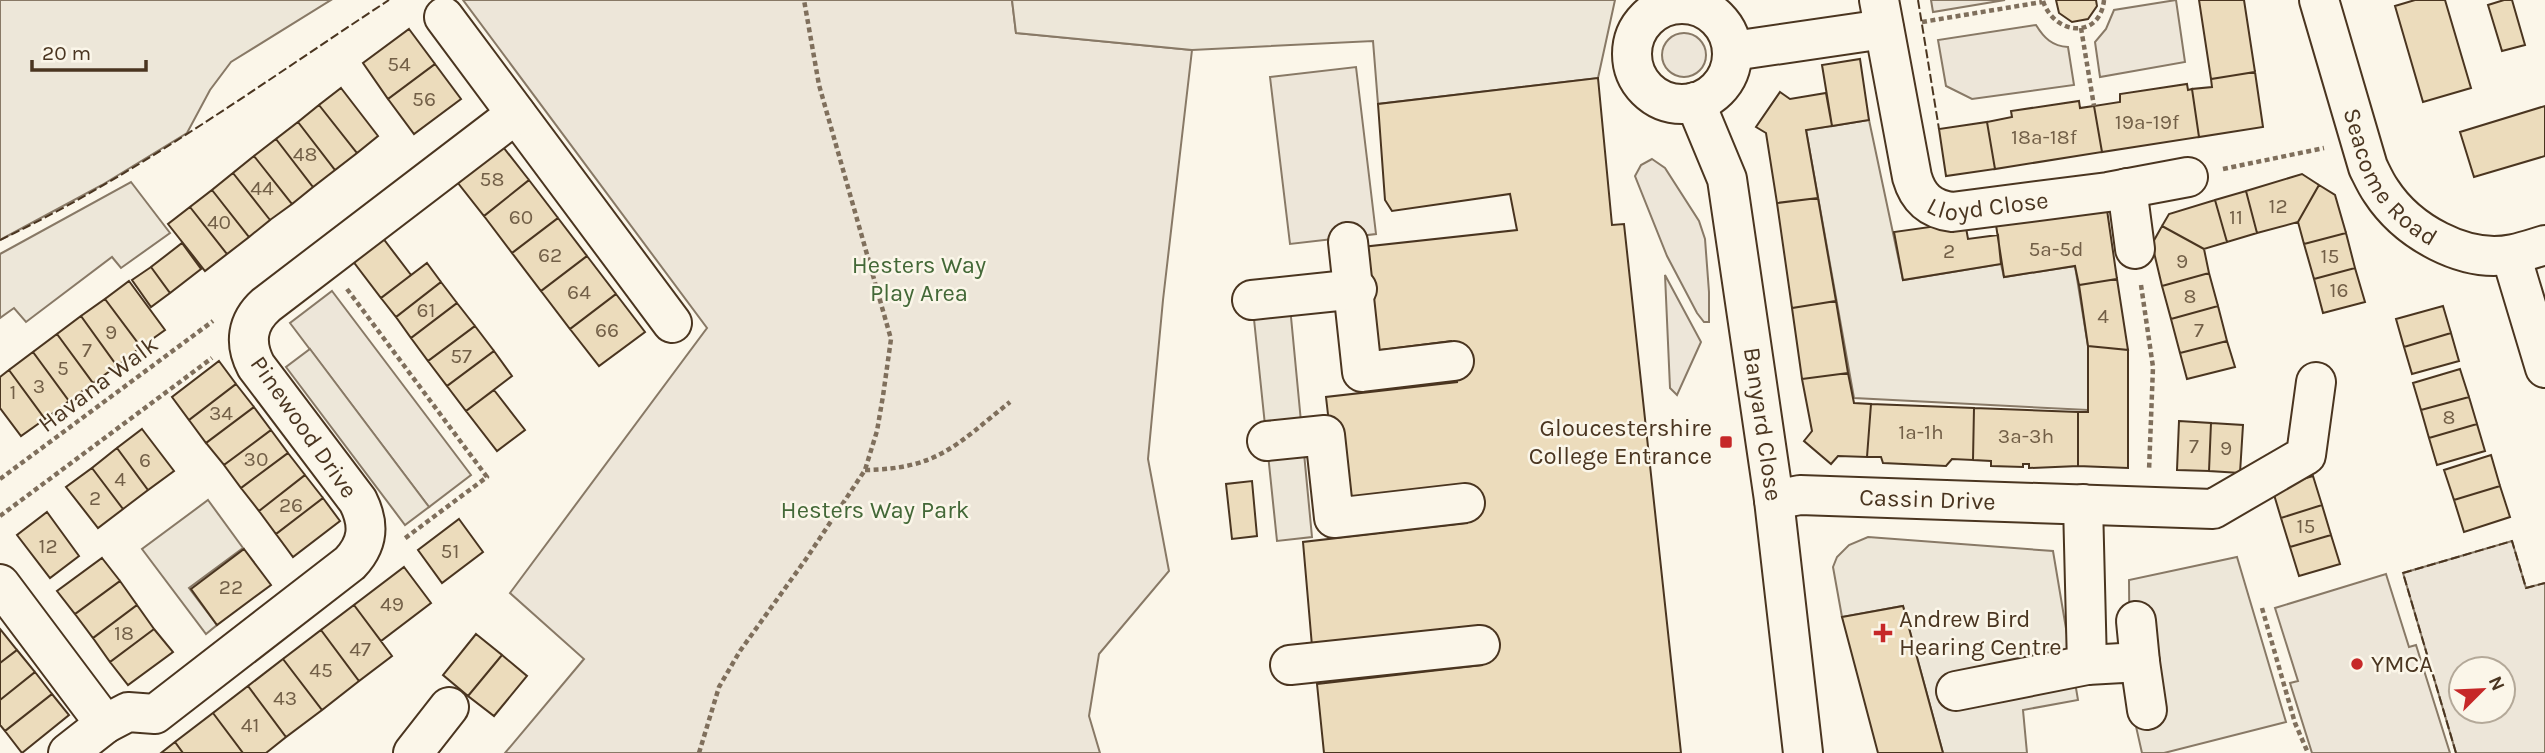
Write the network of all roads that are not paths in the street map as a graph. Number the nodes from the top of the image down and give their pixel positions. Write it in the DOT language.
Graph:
graph roads {
  1 [pos="2319,0"];
  2 [pos="1674,2"];
  3 [pos="1881,14"];
  4 [pos="443,16"];
  5 [pos="1724,25"];
  6 [pos="1695,102"];
  7 [pos="516,114"];
  8 [pos="2188,177"];
  9 [pos="2127,188"];
  10 [pos="1348,242"];
  11 [pos="2135,249"];
  12 [pos="2528,250"];
  13 [pos="1355,289"];
  14 [pos="1252,300"];
  15 [pos="672,323"];
  16 [pos="1454,361"];
  17 [pos="2545,368"];
  18 [pos="2316,383"];
  19 [pos="1267,442"];
  20 [pos="1774,500"];
  21 [pos="1465,503"];
  22 [pos="2083,504"];
  23 [pos="0,584"];
  24 [pos="2136,621"];
  25 [pos="1480,645"];
  26 [pos="2140,662"];
  27 [pos="1290,665"];
  28 [pos="2087,665"];
  29 [pos="1955,691"];
  30 [pos="449,707"];
  31 [pos="2147,710"];
  32 [pos="106,724"];
  33 [pos="68,753"];
  34 [pos="413,753"];
  35 [pos="1803,753"];
  1 -- 12 [label="street, Seacome Road"];
  2 -- 5 [label="street"];
  2 -- 6 [label="street"];
  3 -- 5 [label="street"];
  3 -- 9 [label="street, Lloyd Close"];
  4 -- 7 [label="street"];
  5 -- 6 [label="street"];
  6 -- 20 [label="street, Banyard Close"];
  7 -- 15 [label="street"];
  7 -- 32 [label="street, Pinewood Drive"];
  8 -- 9 [label="street, Lloyd Close"];
  9 -- 11 [label="street"];
  10 -- 13 [label="street"];
  12 -- 17 [label="street"];
  13 -- 14 [label="street"];
  13 -- 16 [label="street"];
  18 -- 22 [label="street, Cassin Drive"];
  19 -- 21 [label="street"];
  20 -- 22 [label="street, Cassin Drive"];
  20 -- 35 [label="street, Banyard Close"];
  22 -- 28 [label="street"];
  23 -- 32 [label="street"];
  24 -- 26 [label="street"];
  25 -- 27 [label="street"];
  26 -- 28 [label="street"];
  26 -- 31 [label="street"];
  28 -- 29 [label="street"];
  30 -- 34 [label="street"];
  32 -- 33 [label="street"];
}
